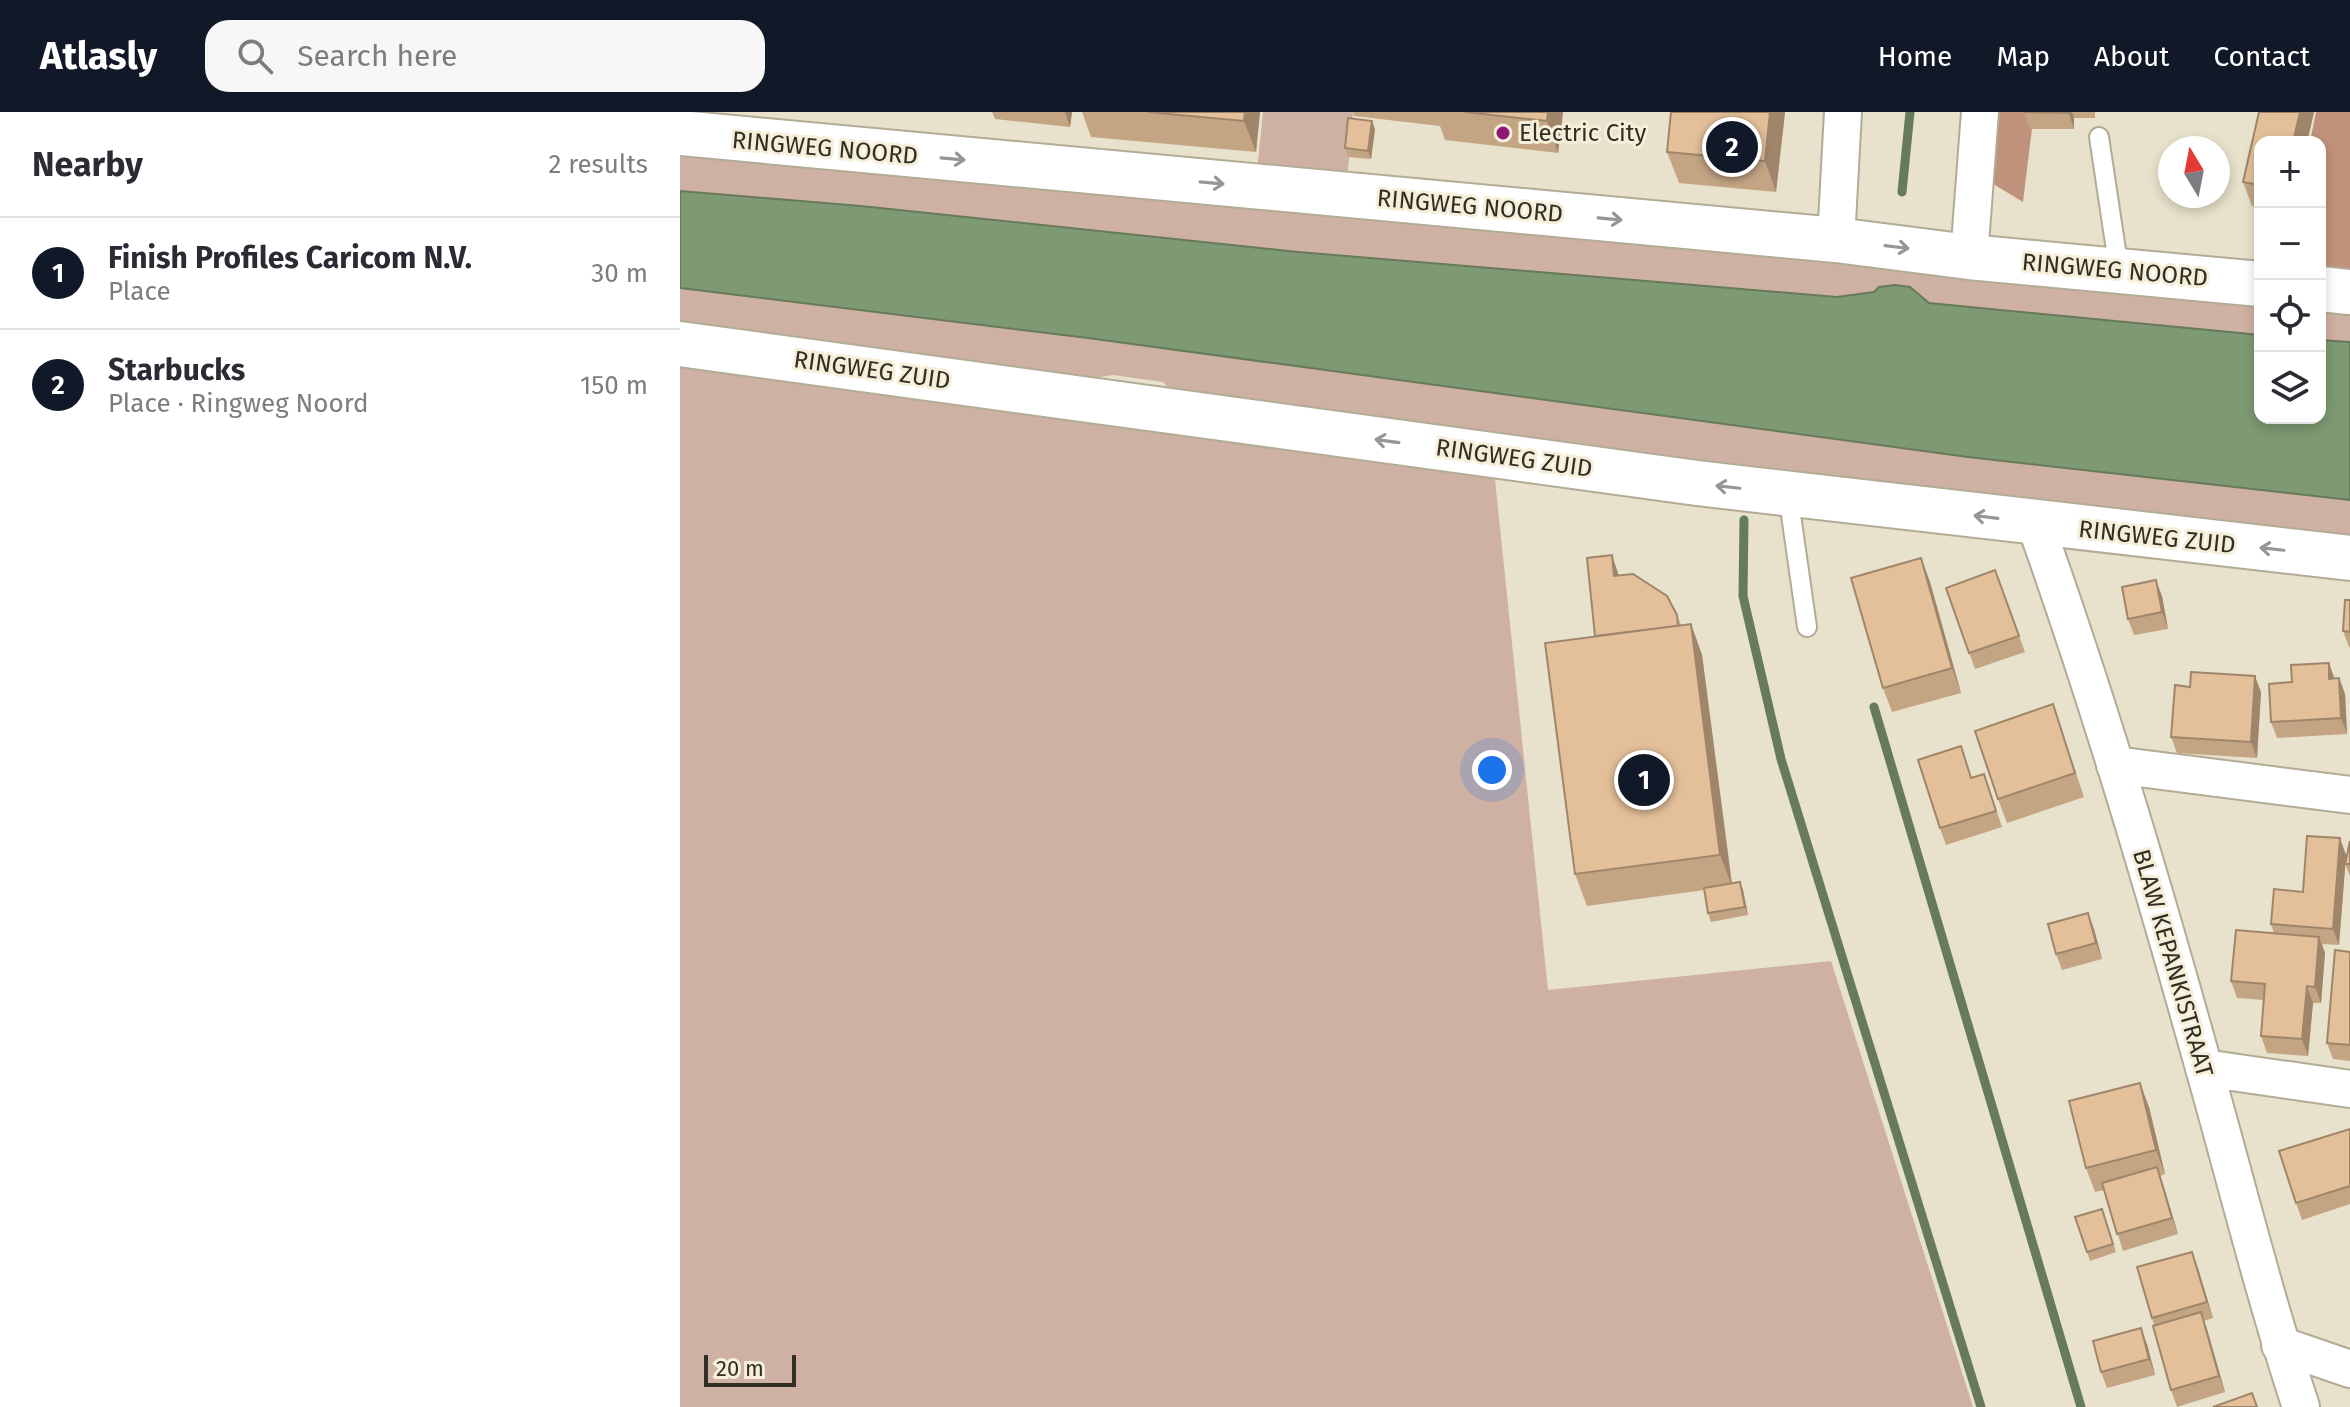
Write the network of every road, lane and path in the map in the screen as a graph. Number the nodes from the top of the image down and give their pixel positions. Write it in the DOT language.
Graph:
graph roads {
  1 [pos="1843,112"];
  2 [pos="1980,112"];
  3 [pos="745,126"];
  4 [pos="680,133"];
  5 [pos="2099,137"];
  6 [pos="1836,240"];
  7 [pos="1969,257"];
  8 [pos="2119,270"];
  9 [pos="2254,283"];
  10 [pos="2326,290"];
  11 [pos="2350,292"];
  12 [pos="680,344"];
  13 [pos="1788,494"];
  14 [pos="2035,523"];
  15 [pos="2350,558"];
  16 [pos="1807,627"];
  17 [pos="2115,765"];
  18 [pos="2350,795"];
  19 [pos="2204,1068"];
  20 [pos="2350,1089"];
  21 [pos="2280,1345"];
  22 [pos="2350,1369"];
  23 [pos="2301,1407"];
  1 -- 6 [label="street"];
  2 -- 7 [label="street"];
  3 -- 4 [label="street, RINGWEG NOORD"];
  3 -- 6 [label="street, RINGWEG NOORD, one-way"];
  5 -- 8 [label="lane"];
  6 -- 7 [label="street, RINGWEG NOORD, one-way"];
  7 -- 8 [label="street, RINGWEG NOORD"];
  8 -- 9 [label="street, RINGWEG NOORD"];
  10 -- 11 [label="street"];
  13 -- 12 [label="street, RINGWEG ZUID, one-way"];
  14 -- 13 [label="street, RINGWEG ZUID, one-way"];
  13 -- 16 [label="lane"];
  15 -- 14 [label="street, RINGWEG ZUID, one-way"];
  14 -- 17 [label="street, BLAW KEPANKISTRAAT"];
  17 -- 18 [label="street"];
  17 -- 19 [label="street, BLAW KEPANKISTRAAT"];
  19 -- 20 [label="street"];
  19 -- 21 [label="street, BLAW KEPANKISTRAAT"];
  21 -- 22 [label="street"];
  21 -- 23 [label="street, BLAW KEPANKISTRAAT"];
}
